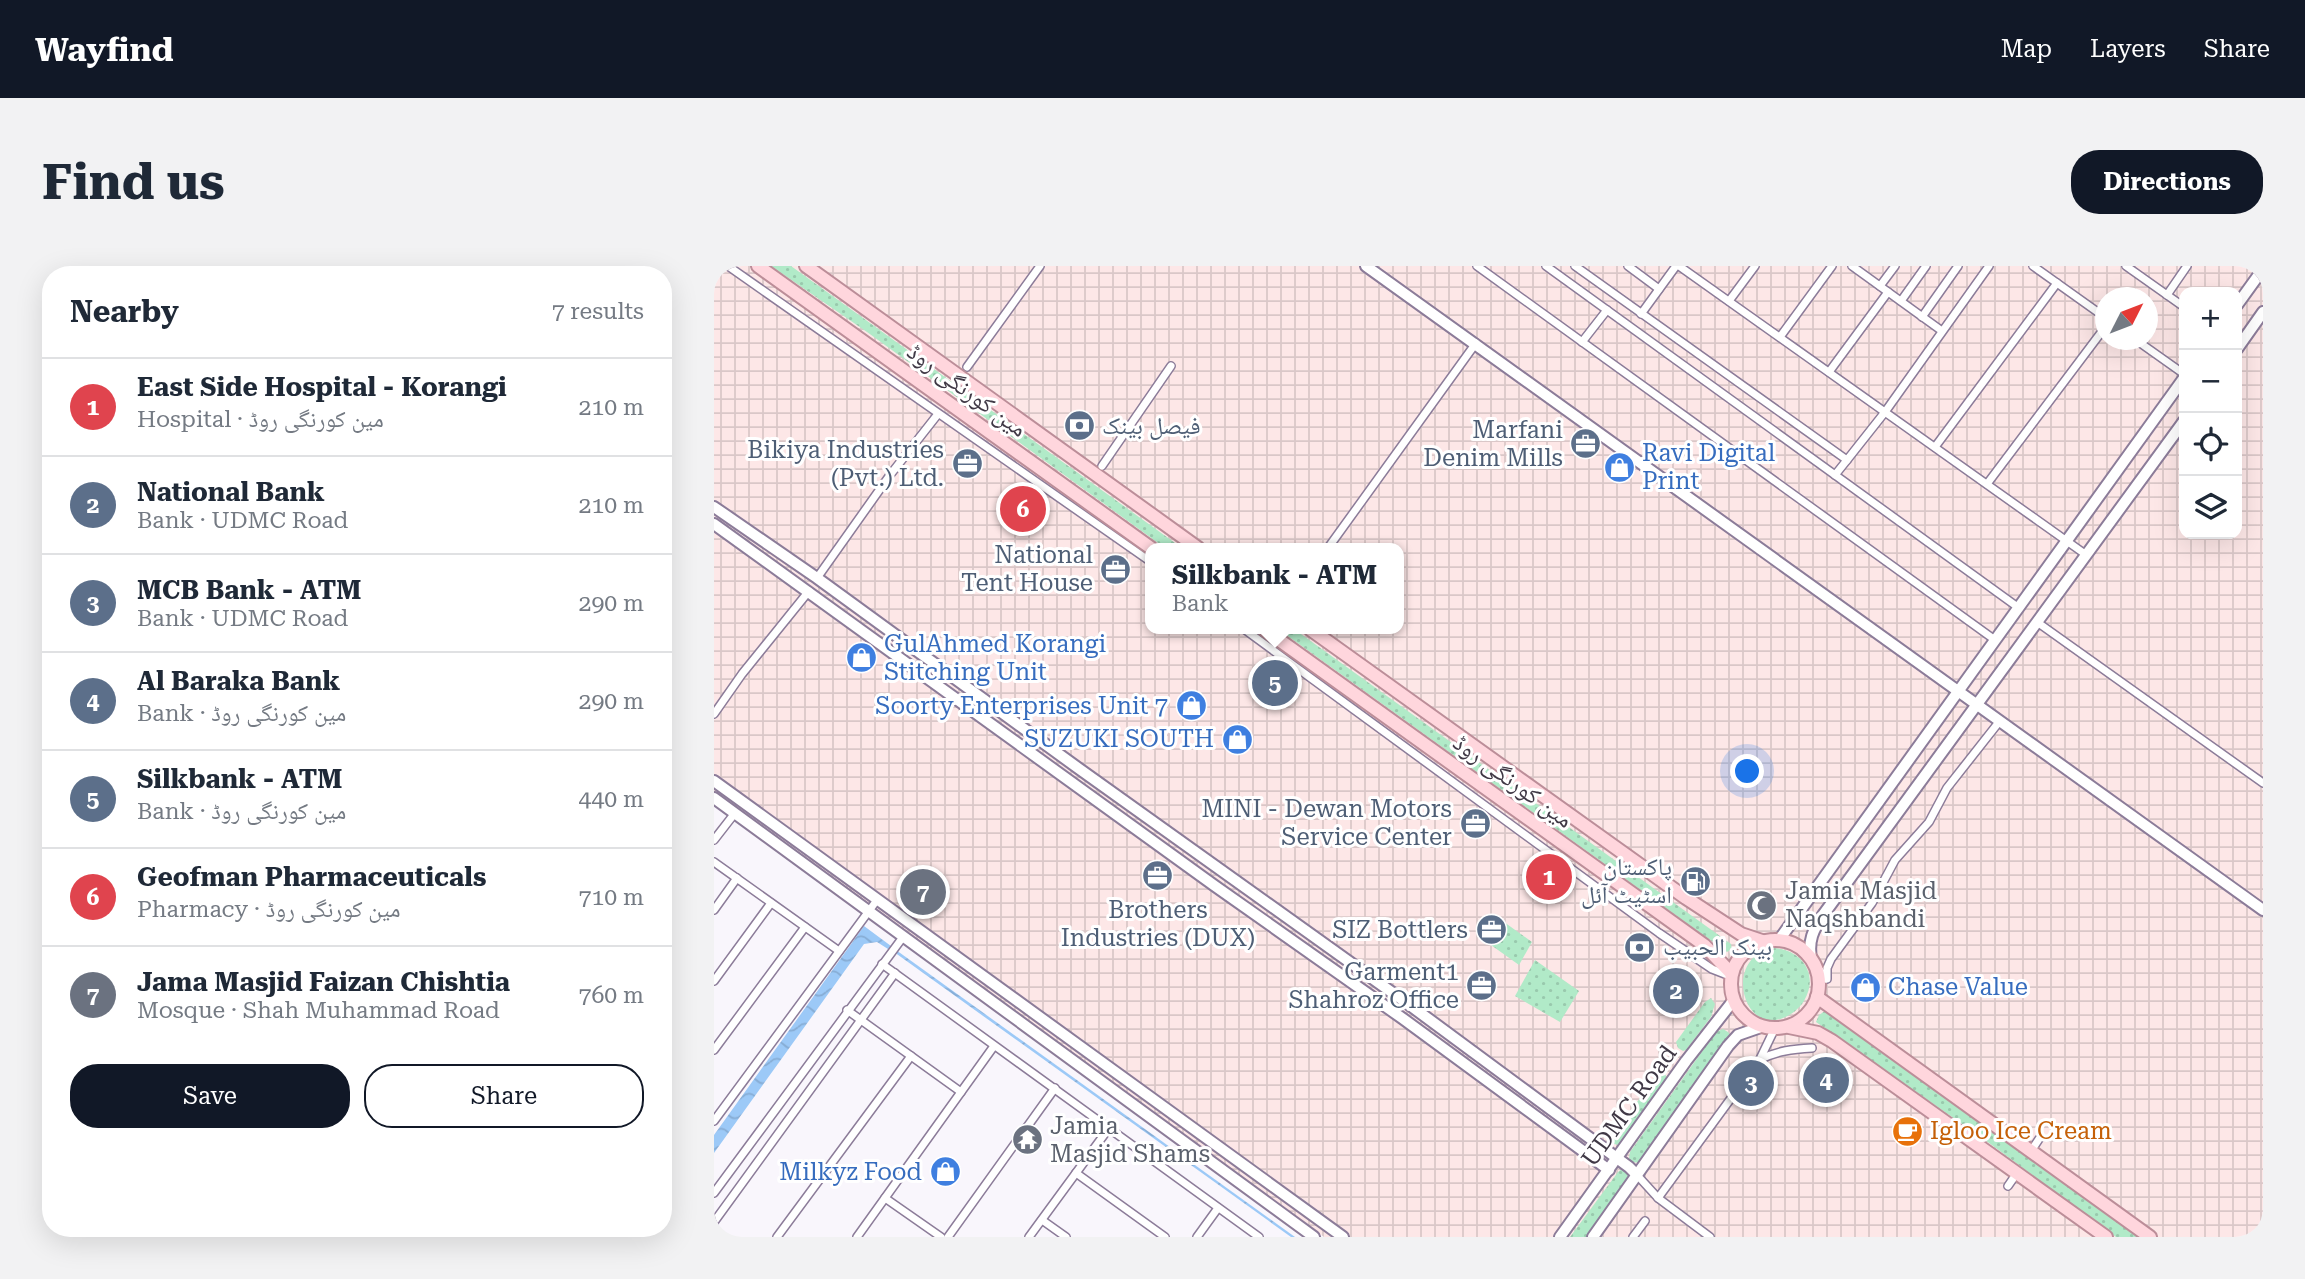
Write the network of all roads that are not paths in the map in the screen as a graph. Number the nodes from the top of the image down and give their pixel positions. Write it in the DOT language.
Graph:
graph roads {
  1 [pos="728,266"];
  2 [pos="758,266"];
  3 [pos="806,266"];
  4 [pos="1040,266"];
  5 [pos="1366,266"];
  6 [pos="1477,266"];
  7 [pos="1546,266"];
  8 [pos="1575,266"];
  9 [pos="1628,266"];
  10 [pos="1678,266"];
  11 [pos="1755,266"];
  12 [pos="1832,266"];
  13 [pos="1852,266"];
  14 [pos="1895,266"];
  15 [pos="1926,266"];
  16 [pos="1958,266"];
  17 [pos="1989,266"];
  18 [pos="2033,266"];
  19 [pos="2126,266"];
  20 [pos="2187,266"];
  21 [pos="2263,269"];
  22 [pos="2057,283"];
  23 [pos="1880,286"];
  24 [pos="1659,289"];
  25 [pos="1888,292"];
  26 [pos="2167,295"];
  27 [pos="2242,298"];
  28 [pos="1729,301"];
  29 [pos="1901,301"];
  30 [pos="2179,303"];
  31 [pos="1607,310"];
  32 [pos="2095,311"];
  33 [pos="2263,312"];
  34 [pos="1640,314"];
  35 [pos="1922,317"];
  36 [pos="1942,331"];
  37 [pos="1780,337"];
  38 [pos="2095,339"];
  39 [pos="1582,342"];
  40 [pos="2242,342"];
  41 [pos="1476,344"];
  42 [pos="2149,350"];
  43 [pos="1171,366"];
  44 [pos="967,367"];
  45 [pos="1829,372"];
  46 [pos="2179,372"];
  47 [pos="2179,383"];
  48 [pos="1885,412"];
  49 [pos="938,414"];
  50 [pos="2179,428"];
  51 [pos="1935,447"];
  52 [pos="1847,460"];
  53 [pos="1102,466"];
  54 [pos="1835,475"];
  55 [pos="1987,484"];
  56 [pos="714,507"];
  57 [pos="714,524"];
  58 [pos="2067,541"];
  59 [pos="1191,543"];
  60 [pos="1332,543"];
  61 [pos="1145,544"];
  62 [pos="2085,554"];
  63 [pos="1145,558"];
  64 [pos="806,571"];
  65 [pos="817,578"];
  66 [pos="797,583"];
  67 [pos="809,591"];
  68 [pos="2019,607"];
  69 [pos="2037,622"];
  70 [pos="1251,634"];
  71 [pos="1271,634"];
  72 [pos="1317,634"];
  73 [pos="1995,640"];
  74 [pos="1958,691"];
  75 [pos="1976,705"];
  76 [pos="714,714"];
  77 [pos="1999,722"];
  78 [pos="1078,768"];
  79 [pos="714,780"];
  80 [pos="1070,780"];
  81 [pos="2263,783"];
  82 [pos="714,798"];
  83 [pos="735,813"];
  84 [pos="1156,822"];
  85 [pos="1146,836"];
  86 [pos="714,840"];
  87 [pos="714,862"];
  88 [pos="1597,867"];
  89 [pos="1225,873"];
  90 [pos="737,878"];
  91 [pos="1588,879"];
  92 [pos="1215,886"];
  93 [pos="877,900"];
  94 [pos="771,903"];
  95 [pos="714,910"];
  96 [pos="2263,911"];
  97 [pos="868,912"];
  98 [pos="805,927"];
  99 [pos="900,940"];
  100 [pos="1779,940"];
  101 [pos="1762,942"];
  102 [pos="1332,950"];
  103 [pos="839,951"];
  104 [pos="1811,958"];
  105 [pos="1323,962"];
  106 [pos="883,964"];
  107 [pos="895,973"];
  108 [pos="1731,974"];
  109 [pos="714,981"];
  110 [pos="1817,997"];
  111 [pos="1733,1001"];
  112 [pos="1411,1006"];
  113 [pos="848,1010"];
  114 [pos="1402,1018"];
  115 [pos="861,1020"];
  116 [pos="1789,1027"];
  117 [pos="1768,1028"];
  118 [pos="995,1046"];
  119 [pos="1812,1048"];
  120 [pos="714,1051"];
  121 [pos="911,1056"];
  122 [pos="1759,1060"];
  123 [pos="1055,1088"];
  124 [pos="961,1092"];
  125 [pos="714,1121"];
  126 [pos="1109,1128"];
  127 [pos="2039,1139"];
  128 [pos="2031,1151"];
  129 [pos="1617,1158"];
  130 [pos="1609,1170"];
  131 [pos="1076,1173"];
  132 [pos="2017,1173"];
  133 [pos="1637,1175"];
  134 [pos="2008,1186"];
  135 [pos="714,1193"];
  136 [pos="885,1198"];
  137 [pos="1658,1198"];
  138 [pos="1218,1208"];
  139 [pos="1042,1220"];
  140 [pos="1645,1221"];
  141 [pos="714,1222"];
  142 [pos="778,1237"];
  143 [pos="857,1237"];
  144 [pos="941,1237"];
  145 [pos="948,1237"];
  146 [pos="1029,1237"];
  147 [pos="1066,1237"];
  148 [pos="1165,1237"];
  149 [pos="1197,1237"];
  150 [pos="1259,1237"];
  151 [pos="1314,1237"];
  152 [pos="1343,1237"];
  153 [pos="1560,1237"];
  154 [pos="1593,1237"];
  155 [pos="1633,1237"];
  156 [pos="1710,1237"];
  157 [pos="2106,1237"];
  158 [pos="2150,1237"];
  1 -- 49 [label="street"];
  2 -- 61 [label="main road, مین کورنگی روڈ"];
  3 -- 59 [label="main road, مین کورنگی روڈ"];
  4 -- 44 [label="street"];
  5 -- 41 [label="main road"];
  6 -- 39 [label="street"];
  7 -- 31 [label="street"];
  8 -- 34 [label="street"];
  9 -- 24 [label="street"];
  10 -- 24 [label="street"];
  10 -- 28 [label="street"];
  11 -- 28 [label="street"];
  12 -- 37 [label="street"];
  13 -- 23 [label="street"];
  14 -- 23 [label="street"];
  15 -- 29 [label="street"];
  16 -- 35 [label="street"];
  17 -- 36 [label="street"];
  18 -- 22 [label="street"];
  19 -- 26 [label="street"];
  20 -- 26 [label="street"];
  21 -- 27 [label="main road"];
  22 -- 32 [label="street"];
  22 -- 51 [label="street"];
  23 -- 25 [label="street"];
  24 -- 34 [label="street"];
  25 -- 29 [label="street"];
  25 -- 45 [label="street"];
  26 -- 30 [label="street"];
  28 -- 37 [label="street"];
  29 -- 35 [label="street"];
  31 -- 39 [label="street"];
  31 -- 54 [label="street"];
  33 -- 40 [label="main road"];
  34 -- 52 [label="street"];
  35 -- 36 [label="street"];
  36 -- 48 [label="street"];
  37 -- 45 [label="street"];
  38 -- 55 [label="street"];
  39 -- 73 [label="street"];
  41 -- 60 [label="street"];
  41 -- 74 [label="main road"];
  42 -- 46 [label="street"];
  43 -- 53 [label="street"];
  45 -- 48 [label="street"];
  47 -- 58 [label="main road"];
  48 -- 51 [label="street"];
  48 -- 52 [label="street"];
  49 -- 63 [label="street"];
  49 -- 65 [label="street"];
  50 -- 62 [label="main road"];
  51 -- 55 [label="street"];
  52 -- 54 [label="street"];
  54 -- 68 [label="street"];
  55 -- 58 [label="street"];
  56 -- 64 [label="main road"];
  57 -- 66 [label="main road"];
  58 -- 62 [label="street"];
  58 -- 68 [label="main road"];
  62 -- 69 [label="main road"];
  64 -- 65 [label="main road"];
  64 -- 66 [label="main road"];
  65 -- 78 [label="main road"];
  66 -- 67 [label="main road"];
  67 -- 76 [label="street"];
  67 -- 80 [label="main road"];
  68 -- 73 [label="main road"];
  69 -- 75 [label="main road"];
  69 -- 81 [label="street"];
  70 -- 91 [label="street"];
  71 -- 88 [label="main road, مین کورنگی روڈ"];
  72 -- 101 [label="main road, مین کورنگی روڈ"];
  73 -- 74 [label="main road"];
  74 -- 75 [label="main road"];
  74 -- 100 [label="main road"];
  75 -- 77 [label="main road"];
  75 -- 104 [label="main road"];
  77 -- 96 [label="main road"];
  77 -- 104 [label="street"];
  78 -- 80 [label="main road"];
  78 -- 84 [label="main road"];
  79 -- 93 [label="main road"];
  80 -- 85 [label="main road"];
  82 -- 83 [label="main road"];
  83 -- 86 [label="street"];
  83 -- 97 [label="main road"];
  84 -- 85 [label="main road"];
  84 -- 89 [label="main road"];
  85 -- 92 [label="main road"];
  87 -- 90 [label="street"];
  88 -- 91 [label="street"];
  88 -- 108 [label="main road, مین کورنگی روڈ"];
  89 -- 92 [label="main road"];
  89 -- 102 [label="main road"];
  90 -- 94 [label="street"];
  90 -- 95 [label="street"];
  91 -- 108 [label="street"];
  92 -- 105 [label="main road"];
  93 -- 97 [label="street"];
  93 -- 152 [label="main road"];
  94 -- 98 [label="street"];
  94 -- 109 [label="street"];
  97 -- 99 [label="main road"];
  97 -- 103 [label="street"];
  98 -- 103 [label="street"];
  98 -- 120 [label="street"];
  99 -- 106 [label="street"];
  99 -- 151 [label="main road"];
  100 -- 101 [label="main road"];
  100 -- 104 [label="main road"];
  101 -- 108 [label="main road"];
  102 -- 105 [label="main road"];
  102 -- 112 [label="main road"];
  103 -- 125 [label="street"];
  104 -- 110 [label="main road"];
  105 -- 114 [label="main road"];
  106 -- 107 [label="street"];
  106 -- 113 [label="street"];
  107 -- 115 [label="street"];
  107 -- 118 [label="street"];
  108 -- 111 [label="main road"];
  110 -- 116 [label="main road"];
  110 -- 128 [label="main road"];
  111 -- 117 [label="main road"];
  111 -- 129 [label="main road, UDMC Road"];
  112 -- 114 [label="main road"];
  112 -- 129 [label="main road"];
  113 -- 115 [label="street"];
  113 -- 135 [label="street"];
  114 -- 130 [label="main road"];
  115 -- 121 [label="street"];
  115 -- 141 [label="street"];
  116 -- 117 [label="main road"];
  116 -- 132 [label="main road"];
  117 -- 122 [label="street"];
  117 -- 133 [label="main road, UDMC Road"];
  118 -- 123 [label="street"];
  118 -- 124 [label="street"];
  119 -- 122 [label="street"];
  121 -- 124 [label="street"];
  121 -- 142 [label="street"];
  122 -- 137 [label="street"];
  123 -- 126 [label="street"];
  123 -- 145 [label="street"];
  124 -- 136 [label="street"];
  126 -- 131 [label="street"];
  126 -- 138 [label="street"];
  127 -- 128 [label="street"];
  128 -- 158 [label="main road"];
  129 -- 130 [label="main road, UDMC Road"];
  129 -- 133 [label="main road"];
  130 -- 153 [label="main road, UDMC Road"];
  131 -- 139 [label="street"];
  131 -- 148 [label="street"];
  132 -- 134 [label="street"];
  132 -- 157 [label="main road"];
  133 -- 137 [label="street"];
  133 -- 154 [label="main road, UDMC Road"];
  136 -- 143 [label="street"];
  136 -- 144 [label="street"];
  137 -- 156 [label="street"];
  138 -- 149 [label="street"];
  138 -- 150 [label="street"];
  139 -- 146 [label="street"];
  139 -- 147 [label="street"];
  140 -- 155 [label="street"];
}
